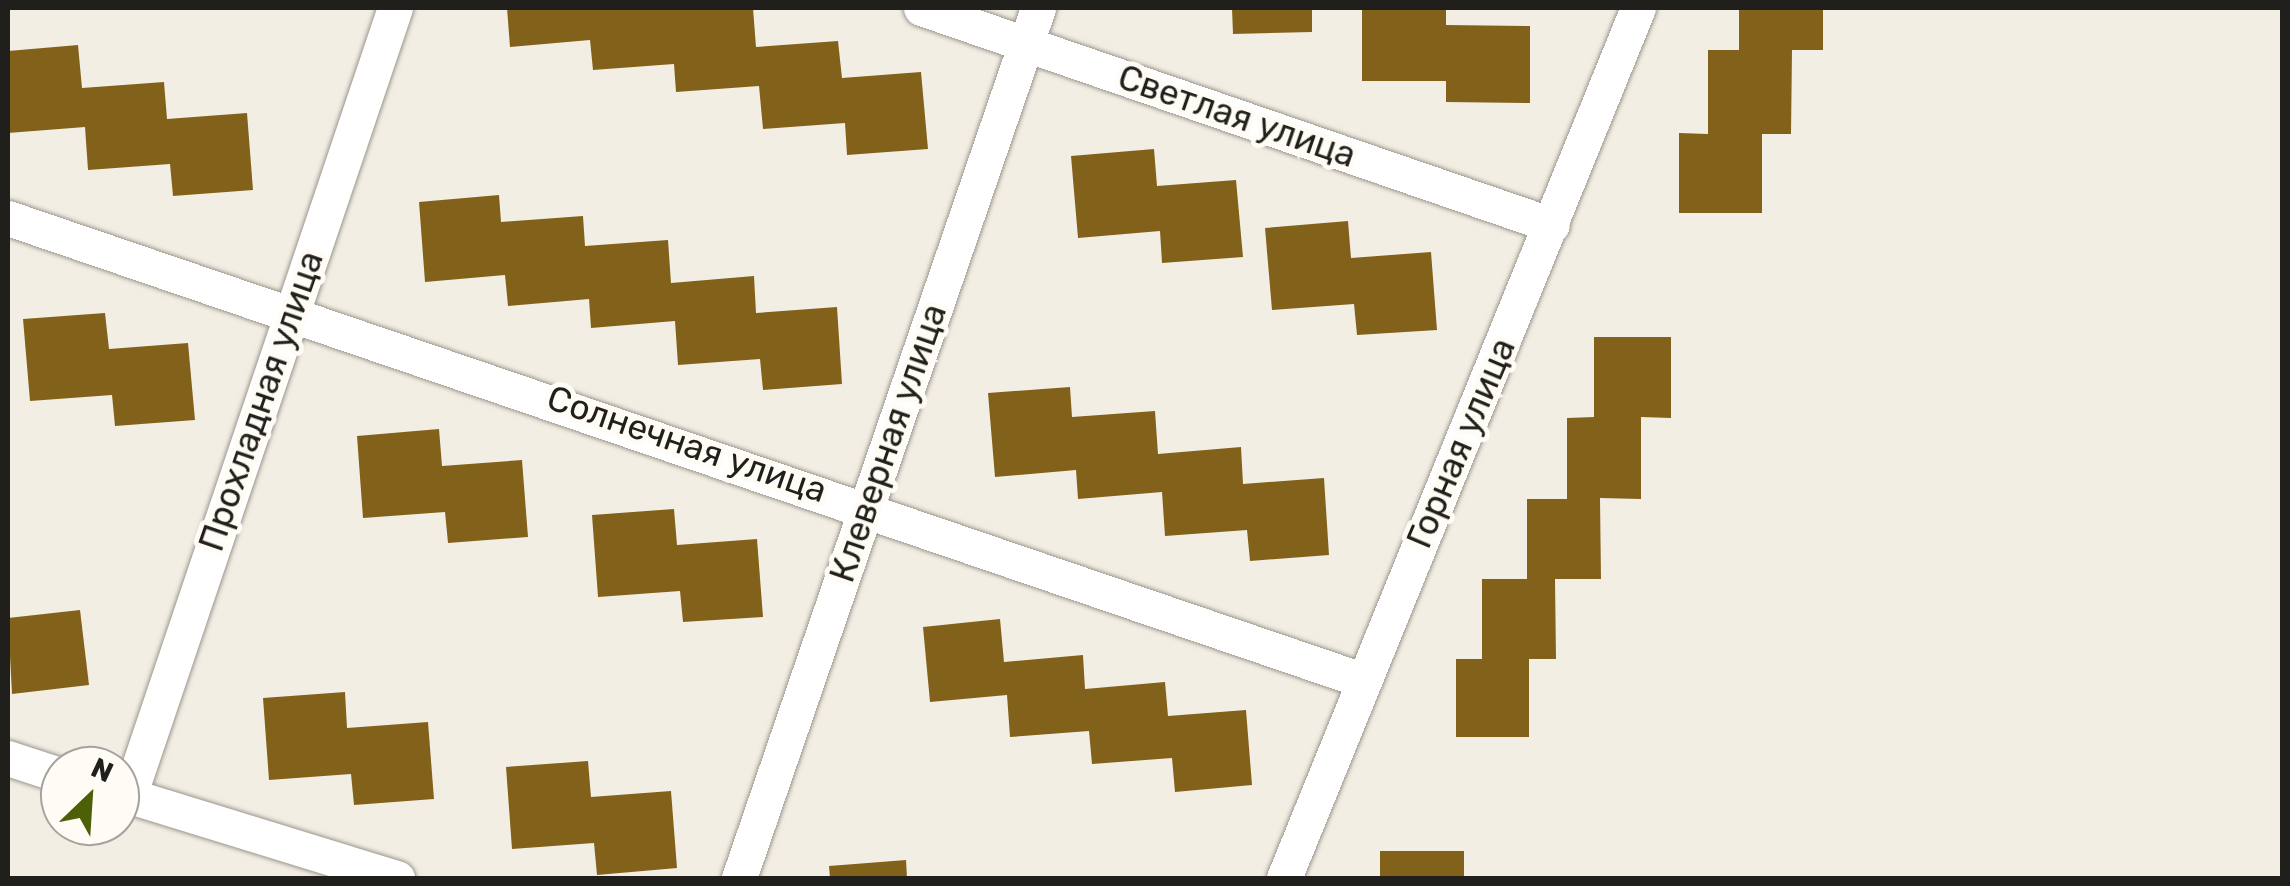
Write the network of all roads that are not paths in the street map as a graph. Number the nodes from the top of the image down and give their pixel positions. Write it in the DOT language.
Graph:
graph roads {
  1 [pos="395,8"];
  2 [pos="921,8"];
  3 [pos="1038,8"];
  4 [pos="1638,8"];
  5 [pos="1027,44"];
  6 [pos="8,218"];
  7 [pos="1552,225"];
  8 [pos="291,310"];
  9 [pos="865,504"];
  10 [pos="1362,680"];
  11 [pos="140,750"];
  12 [pos="8,758"];
  13 [pos="40,768"];
  14 [pos="140,799"];
  15 [pos="397,878"];
  16 [pos="739,878"];
  17 [pos="1284,878"];
  1 -- 8 [label="street, Прохладная улица"];
  2 -- 5 [label="street, Светлая улица"];
  3 -- 5 [label="street, Клеверная улица"];
  4 -- 7 [label="street, Горная улица"];
  5 -- 7 [label="street, Светлая улица"];
  5 -- 9 [label="street, Клеверная улица"];
  6 -- 8 [label="street, Солнечная улица"];
  7 -- 10 [label="street, Горная улица"];
  8 -- 9 [label="street, Солнечная улица"];
  8 -- 11 [label="street, Прохладная улица"];
  9 -- 10 [label="street, Солнечная улица"];
  9 -- 16 [label="street, Клеверная улица"];
  10 -- 17 [label="street, Горная улица"];
  12 -- 13 [label="street"];
  14 -- 15 [label="street"];
}
